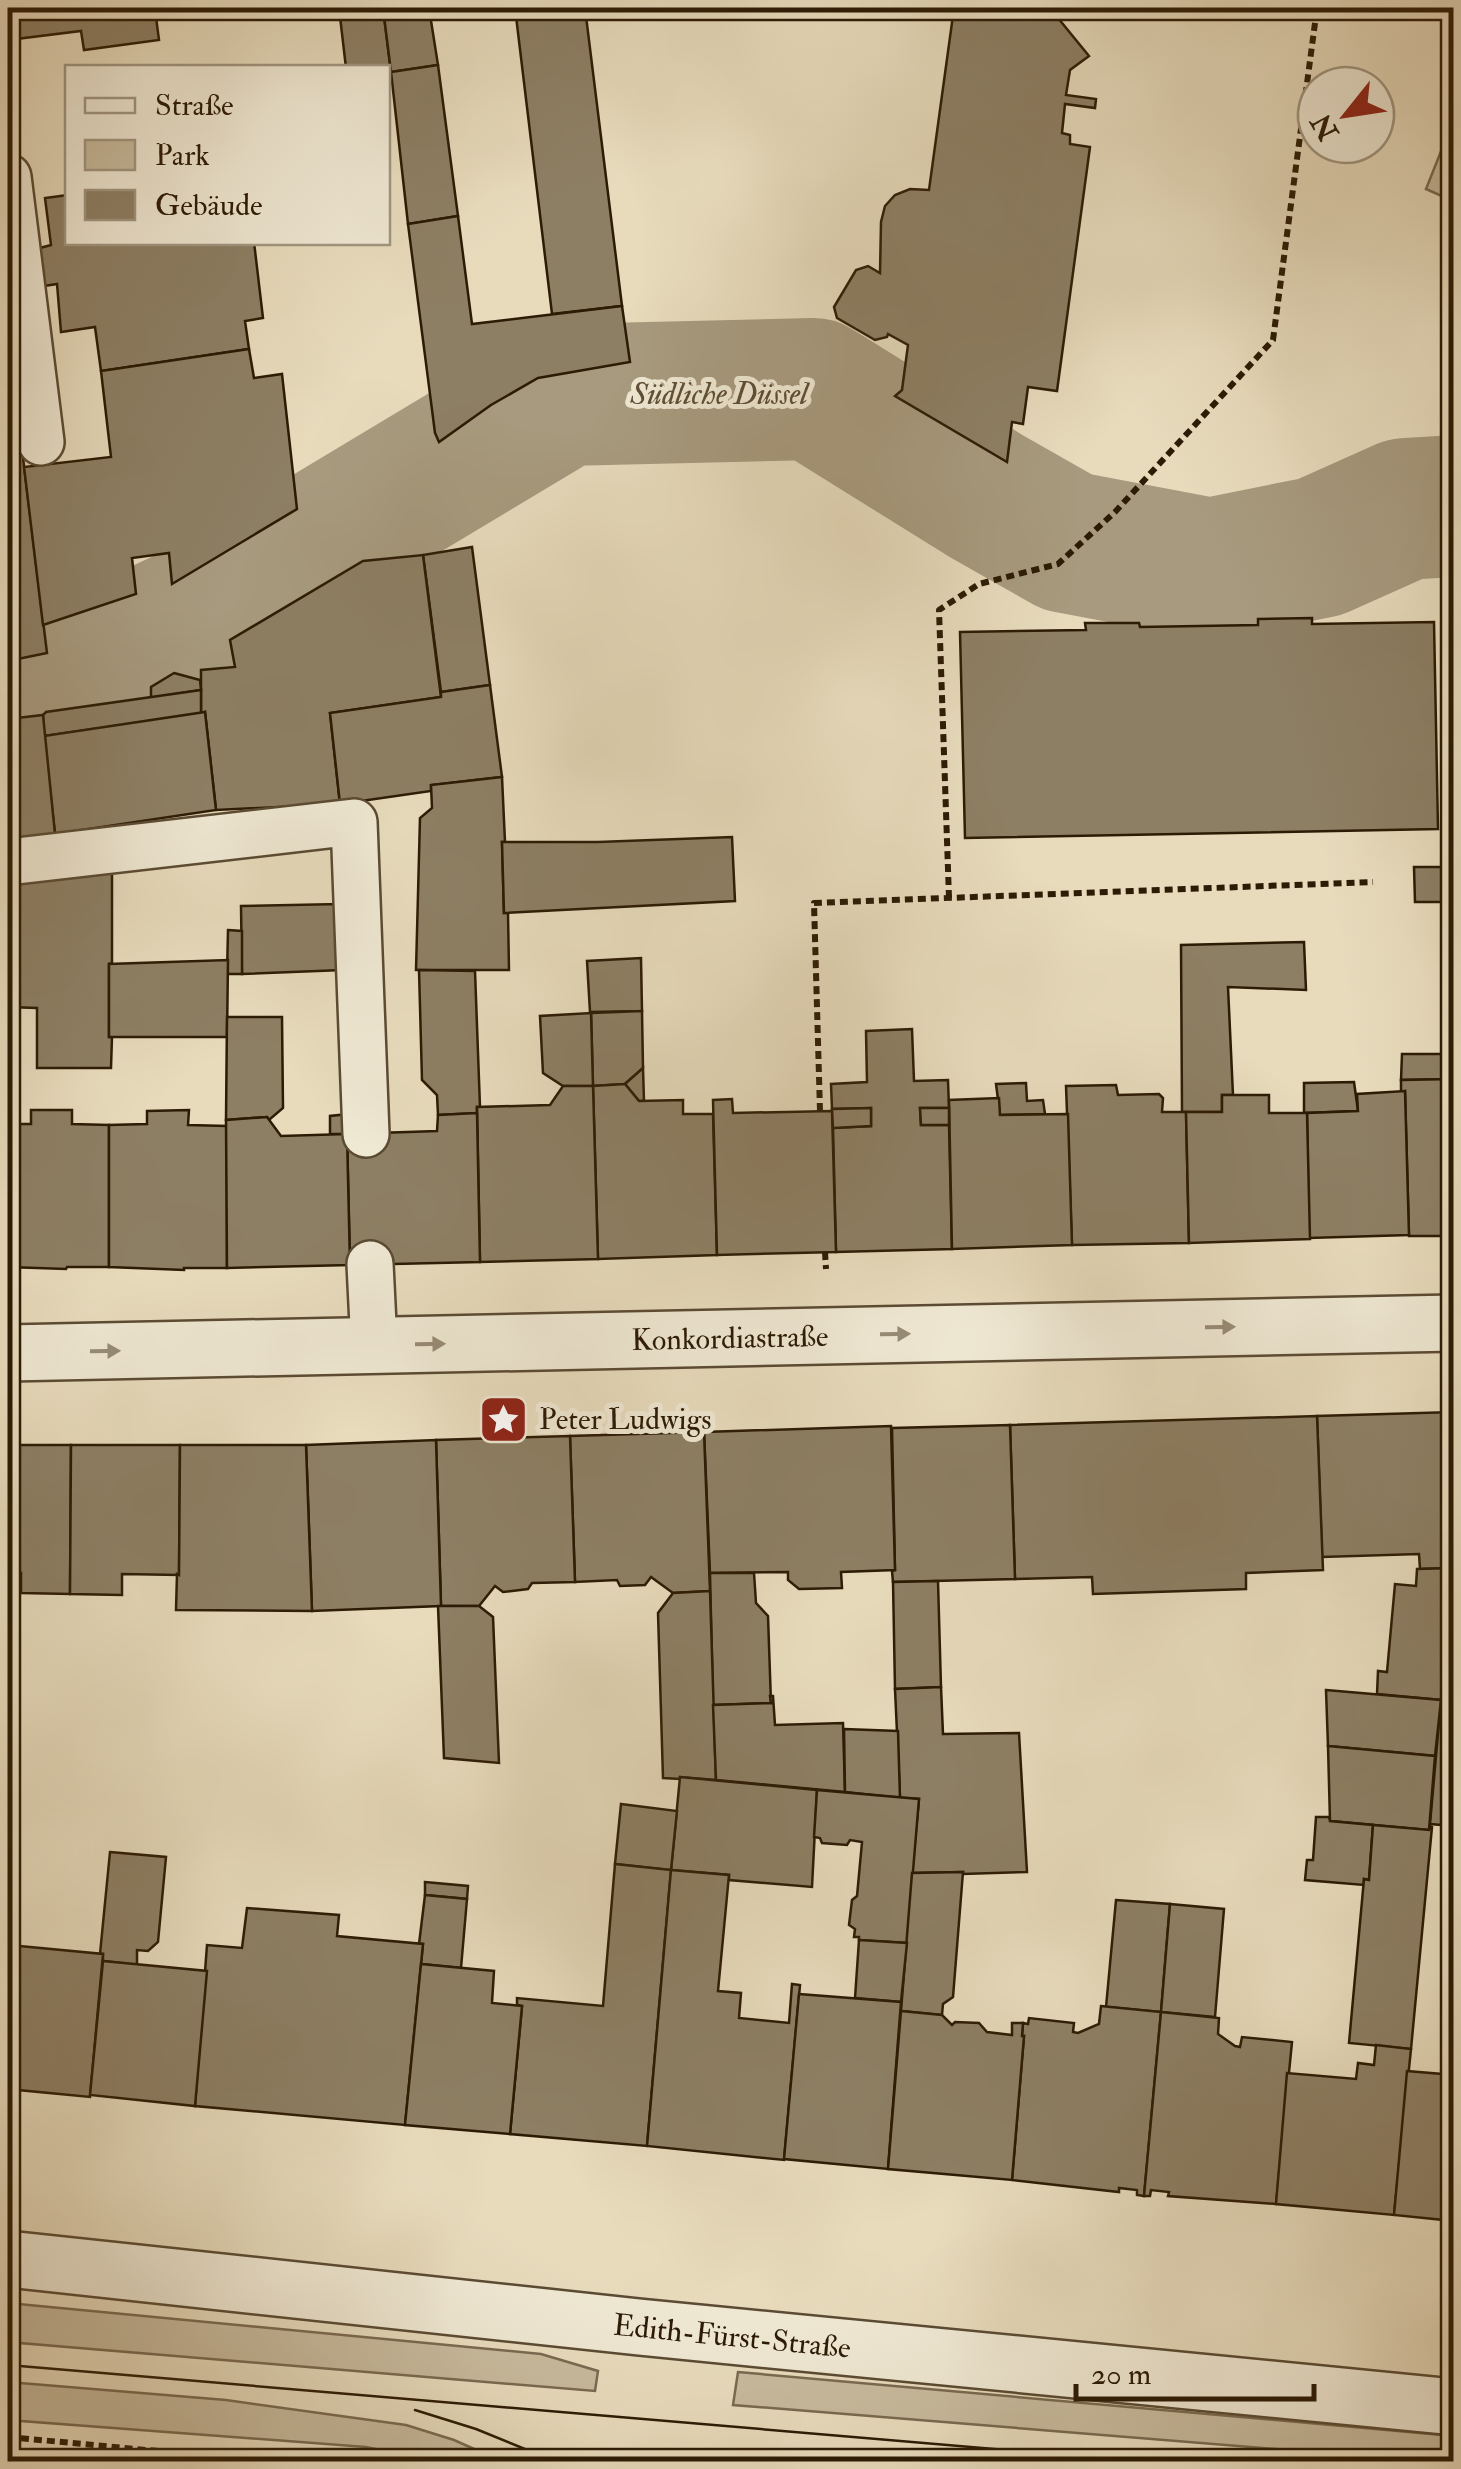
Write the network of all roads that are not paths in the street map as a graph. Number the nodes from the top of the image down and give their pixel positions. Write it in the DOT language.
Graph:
graph roads {
  1 [pos="8,177"];
  2 [pos="42,442"];
  3 [pos="8,862"];
  4 [pos="366,1134"];
  5 [pos="370,1264"];
  6 [pos="1454,1323"];
  7 [pos="374,1345"];
  8 [pos="8,1353"];
  9 [pos="8,2259"];
  10 [pos="1454,2407"];
  1 -- 2 [label="lane"];
  3 -- 4 [label="lane"];
  5 -- 7 [label="lane"];
  7 -- 6 [label="street, Konkordiastraße, one-way"];
  8 -- 7 [label="street, Konkordiastraße, one-way"];
  9 -- 10 [label="street, Edith-Fürst-Straße"];
}
